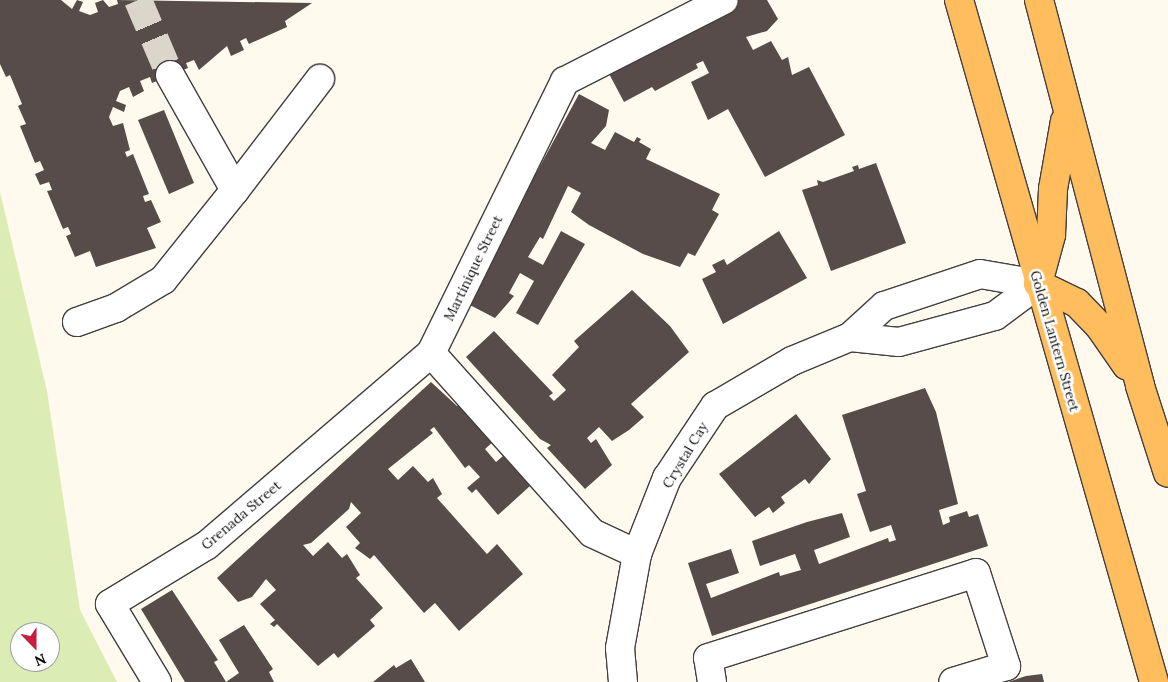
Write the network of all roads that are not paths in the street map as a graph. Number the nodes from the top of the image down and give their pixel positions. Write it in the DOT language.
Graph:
graph roads {
  1 [pos="724,0"];
  2 [pos="959,0"];
  3 [pos="1039,0"];
  4 [pos="170,76"];
  5 [pos="320,78"];
  6 [pos="1066,113"];
  7 [pos="234,190"];
  8 [pos="1038,284"];
  9 [pos="77,322"];
  10 [pos="850,337"];
  11 [pos="431,352"];
  12 [pos="1140,386"];
  13 [pos="1168,473"];
  14 [pos="638,554"];
  15 [pos="158,682"];
  16 [pos="623,682"];
  17 [pos="712,682"];
  18 [pos="953,682"];
  19 [pos="1154,682"];
  1 -- 11 [label="street, Martinique Street"];
  2 -- 8 [label="main road, Golden Lantern Street"];
  3 -- 6 [label="main road"];
  4 -- 7 [label="street"];
  5 -- 7 [label="street"];
  6 -- 8 [label="main road"];
  6 -- 12 [label="main road"];
  7 -- 9 [label="street"];
  8 -- 10 [label="street, Crystal Cay"];
  8 -- 10 [label="street, Crystal Cay"];
  8 -- 12 [label="main road"];
  8 -- 19 [label="main road, Golden Lantern Street"];
  10 -- 14 [label="street, Crystal Cay"];
  11 -- 14 [label="street"];
  11 -- 15 [label="street, Grenada Street"];
  12 -- 13 [label="main road"];
  14 -- 16 [label="street, Crystal Cay"];
  17 -- 18 [label="street"];
}
